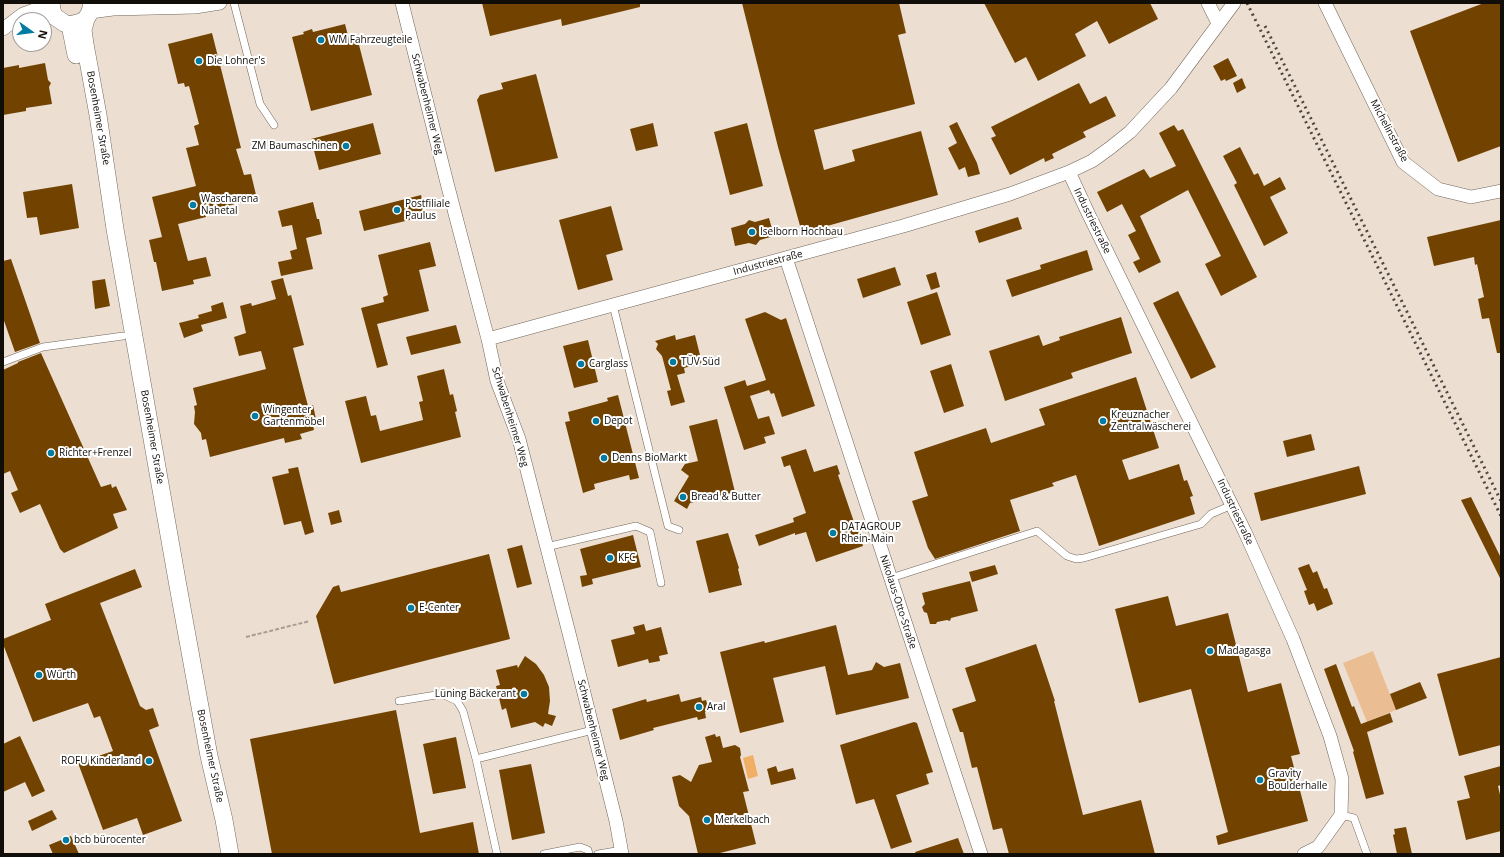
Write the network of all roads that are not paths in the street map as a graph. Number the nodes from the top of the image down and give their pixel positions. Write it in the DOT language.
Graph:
graph roads {
  1 [pos="140,3"];
  2 [pos="220,3"];
  3 [pos="234,3"];
  4 [pos="402,3"];
  5 [pos="1208,3"];
  6 [pos="1234,3"];
  7 [pos="1325,3"];
  8 [pos="170,8"];
  9 [pos="49,11"];
  10 [pos="84,15"];
  11 [pos="1218,23"];
  12 [pos="4,29"];
  13 [pos="274,125"];
  14 [pos="1069,172"];
  15 [pos="1501,190"];
  16 [pos="786,258"];
  17 [pos="613,305"];
  18 [pos="123,336"];
  19 [pos="488,339"];
  20 [pos="3,362"];
  21 [pos="1232,505"];
  22 [pos="679,530"];
  23 [pos="546,548"];
  24 [pos="891,578"];
  25 [pos="661,583"];
  26 [pos="399,701"];
  27 [pos="593,730"];
  28 [pos="476,759"];
  29 [pos="1341,815"];
  30 [pos="622,852"];
  31 [pos="219,854"];
  32 [pos="230,854"];
  33 [pos="497,854"];
  34 [pos="544,854"];
  35 [pos="589,854"];
  36 [pos="598,854"];
  37 [pos="981,854"];
  38 [pos="1304,854"];
  39 [pos="1367,854"];
  1 -- 8 [label="street"];
  2 -- 8 [label="street"];
  3 -- 13 [label="lane"];
  4 -- 19 [label="street, Schwabenheimer Weg"];
  5 -- 11 [label="street"];
  6 -- 11 [label="street, Industriestraße"];
  7 -- 15 [label="street, Michelinstraße"];
  8 -- 10 [label="street"];
  9 -- 10 [label="street"];
  9 -- 12 [label="street"];
  10 -- 18 [label="street, Bosenheimer Straße"];
  10 -- 32 [label="street, Bosenheimer Straße"];
  11 -- 14 [label="street, Industriestraße"];
  14 -- 16 [label="street, Industriestraße"];
  14 -- 21 [label="street, Industriestraße"];
  16 -- 17 [label="street, Industriestraße"];
  16 -- 24 [label="street, Nikolaus-Otto-Straße"];
  17 -- 19 [label="street, Industriestraße"];
  17 -- 22 [label="lane"];
  18 -- 20 [label="lane"];
  18 -- 31 [label="street, Bosenheimer Straße"];
  19 -- 23 [label="street, Schwabenheimer Weg"];
  21 -- 24 [label="lane"];
  21 -- 29 [label="street, Industriestraße"];
  23 -- 25 [label="lane"];
  23 -- 27 [label="street, Schwabenheimer Weg"];
  24 -- 37 [label="street, Nikolaus-Otto-Straße"];
  26 -- 28 [label="lane"];
  27 -- 28 [label="lane"];
  27 -- 30 [label="street, Schwabenheimer Weg"];
  28 -- 33 [label="lane"];
  29 -- 38 [label="street"];
  29 -- 39 [label="lane"];
  30 -- 36 [label="lane"];
  34 -- 35 [label="lane"];
}
